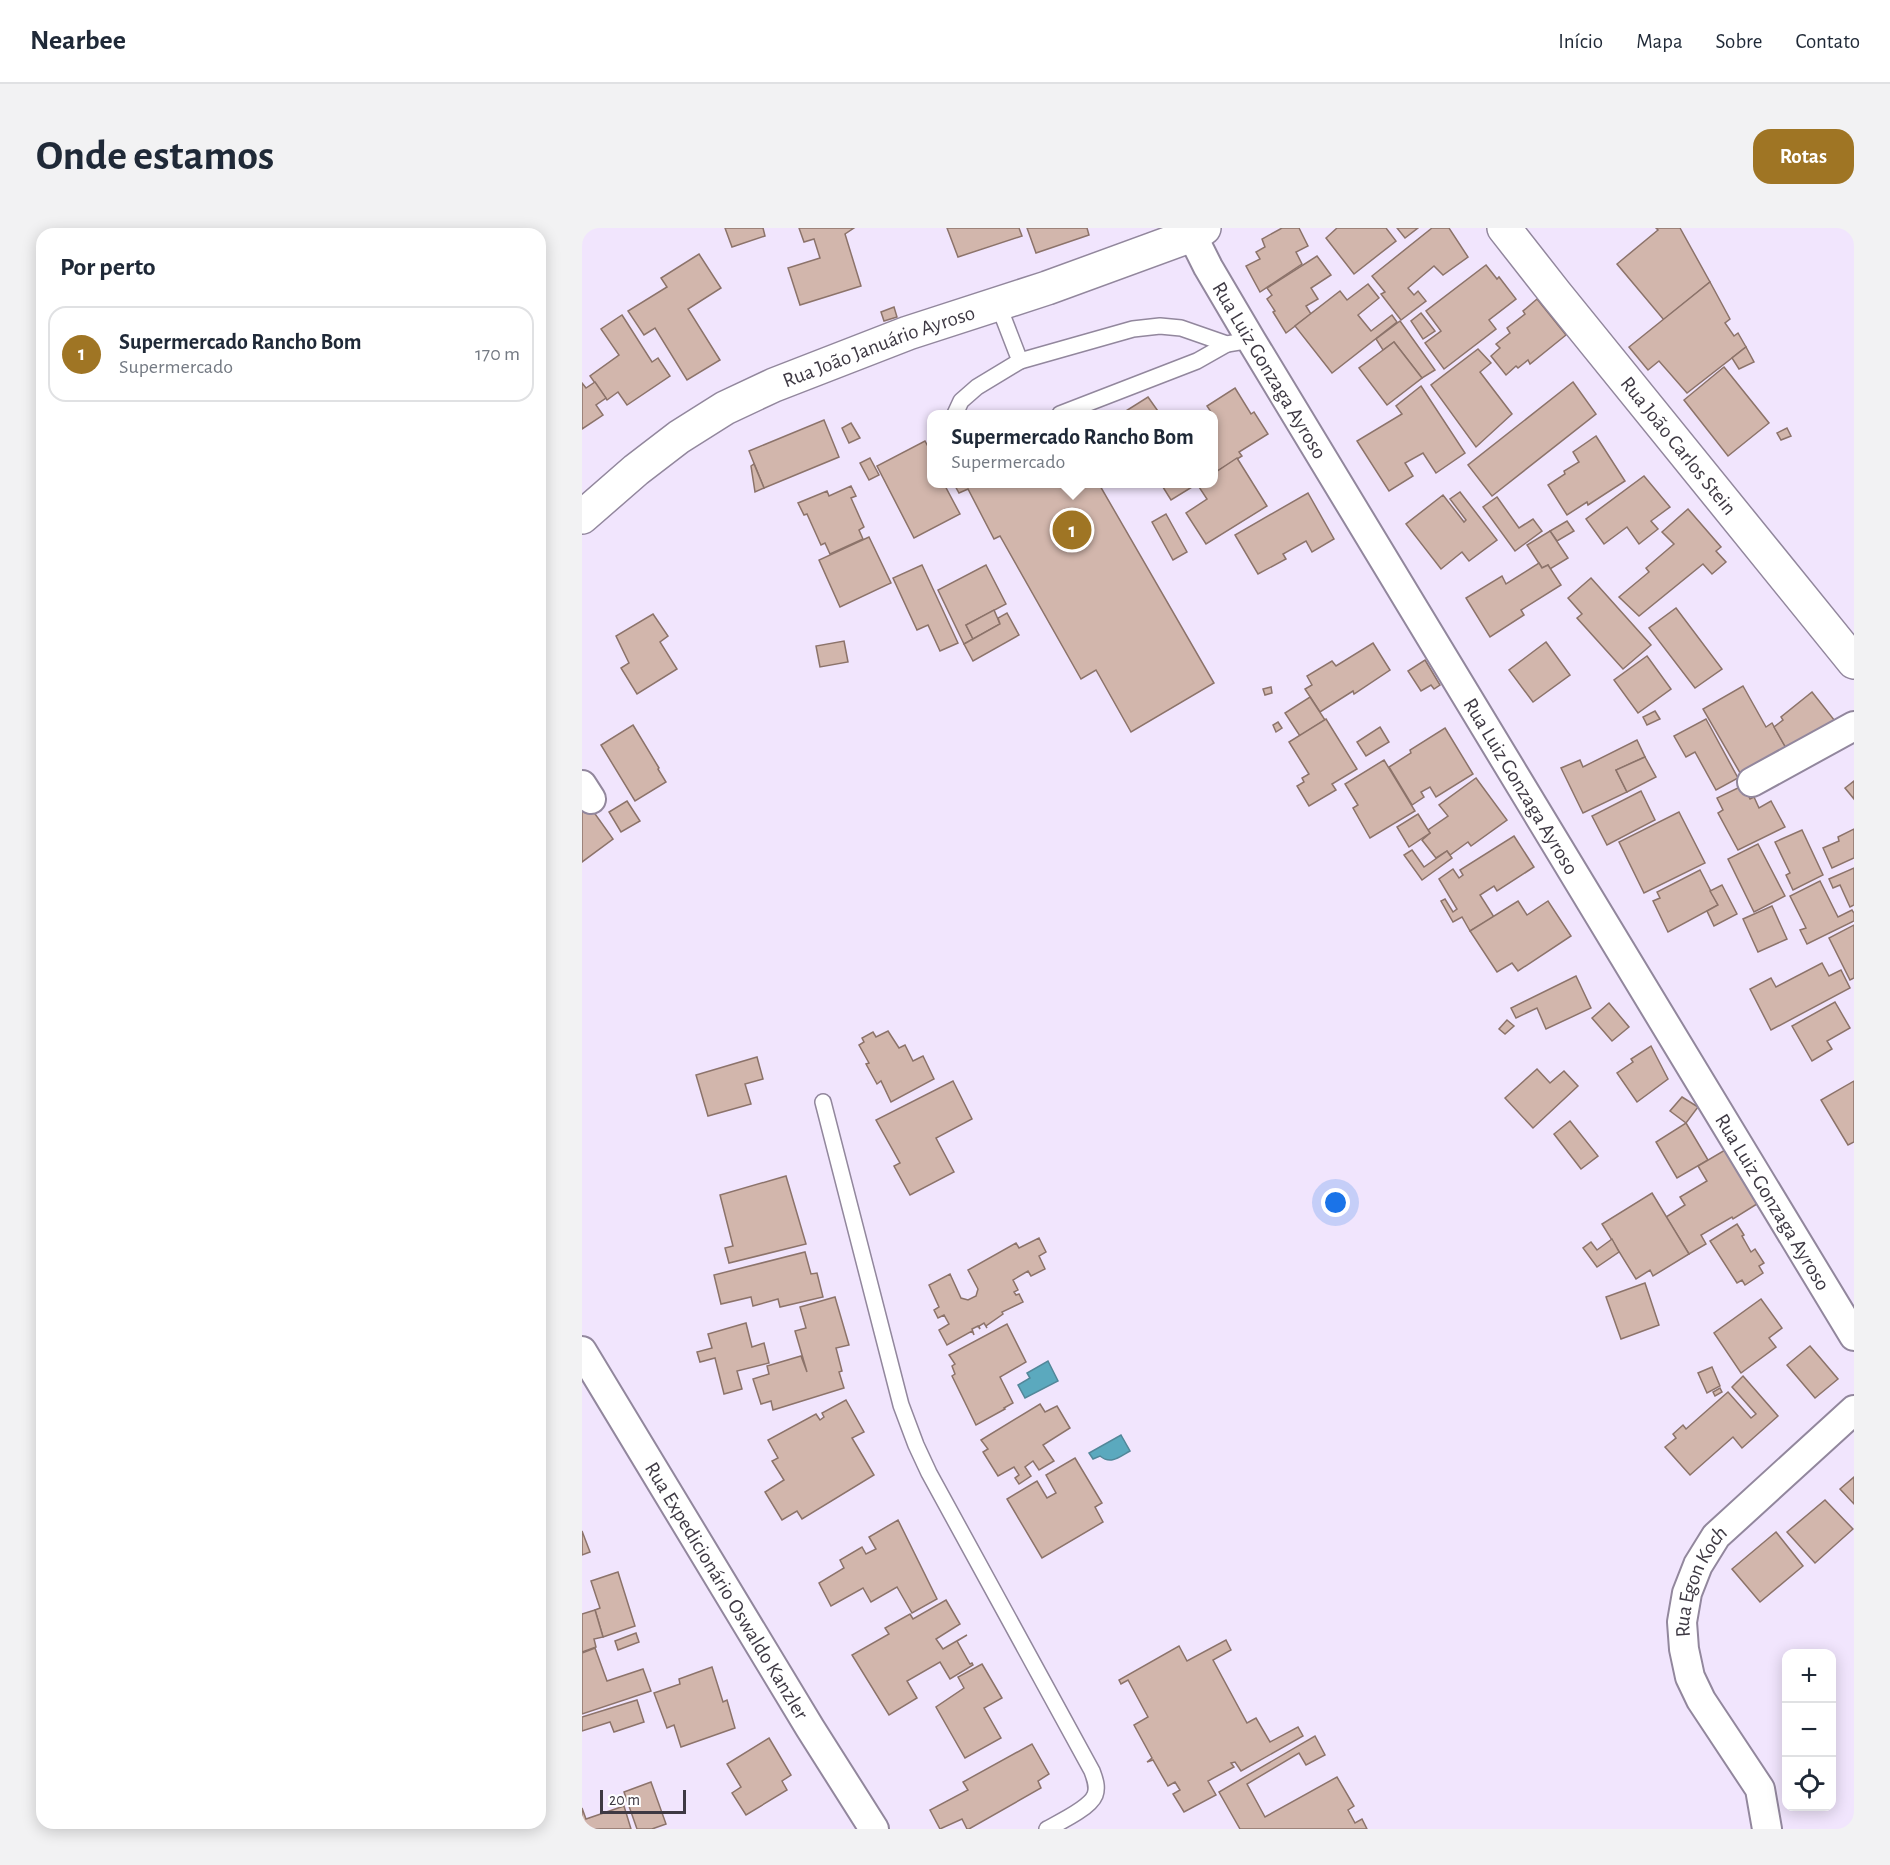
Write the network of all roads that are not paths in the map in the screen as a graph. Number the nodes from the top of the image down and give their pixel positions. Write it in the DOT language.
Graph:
graph roads {
  1 [pos="1504,228"];
  2 [pos="1198,232"];
  3 [pos="998,304"];
  4 [pos="1239,342"];
  5 [pos="1020,361"];
  6 [pos="957,410"];
  7 [pos="1071,410"];
  8 [pos="582,517"];
  9 [pos="1854,662"];
  10 [pos="1854,726"];
  11 [pos="1752,782"];
  12 [pos="823,1102"];
  13 [pos="1854,1336"];
  14 [pos="582,1351"];
  15 [pos="1854,1410"];
  16 [pos="874,1829"];
  17 [pos="1047,1829"];
  18 [pos="1767,1829"];
  1 -- 9 [label="main road, Rua João Carlos Stein"];
  2 -- 3 [label="main road, Rua João Januário Ayroso"];
  2 -- 4 [label="street, Rua Luiz Gonzaga Ayroso"];
  3 -- 5 [label="lane"];
  3 -- 8 [label="main road, Rua João Januário Ayroso"];
  4 -- 5 [label="lane"];
  4 -- 7 [label="lane"];
  4 -- 13 [label="street, Rua Luiz Gonzaga Ayroso"];
  5 -- 6 [label="lane"];
  10 -- 11 [label="street"];
  12 -- 17 [label="lane"];
  14 -- 16 [label="street, Rua Expedicionário Oswaldo Kanzler"];
  15 -- 18 [label="street, Rua Egon Koch"];
}
